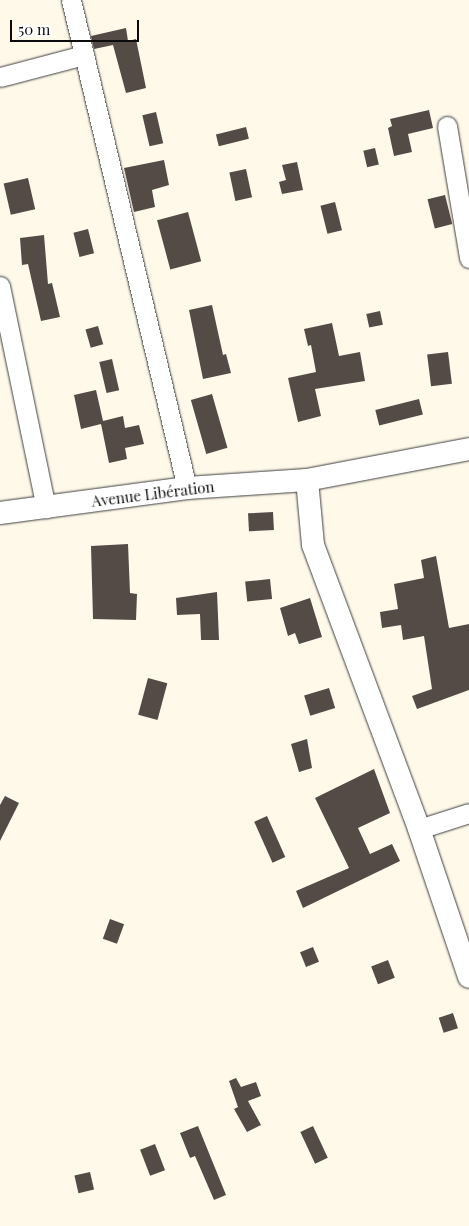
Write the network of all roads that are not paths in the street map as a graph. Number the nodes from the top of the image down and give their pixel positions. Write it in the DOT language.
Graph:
graph roads {
  1 [pos="71,0"];
  2 [pos="84,56"];
  3 [pos="0,77"];
  4 [pos="447,126"];
  5 [pos="469,258"];
  6 [pos="0,286"];
  7 [pos="469,449"];
  8 [pos="307,480"];
  9 [pos="186,488"];
  10 [pos="46,508"];
  11 [pos="0,513"];
  12 [pos="469,813"];
  13 [pos="419,829"];
  14 [pos="469,976"];
  1 -- 2 [label="street"];
  2 -- 3 [label="street"];
  2 -- 9 [label="street"];
  4 -- 5 [label="street"];
  6 -- 10 [label="street"];
  7 -- 8 [label="street, Avenue Libération"];
  8 -- 9 [label="street, Avenue Libération"];
  8 -- 13 [label="street"];
  9 -- 10 [label="street, Avenue Libération"];
  10 -- 11 [label="street, Avenue Libération"];
  12 -- 13 [label="street"];
  13 -- 14 [label="street"];
}
